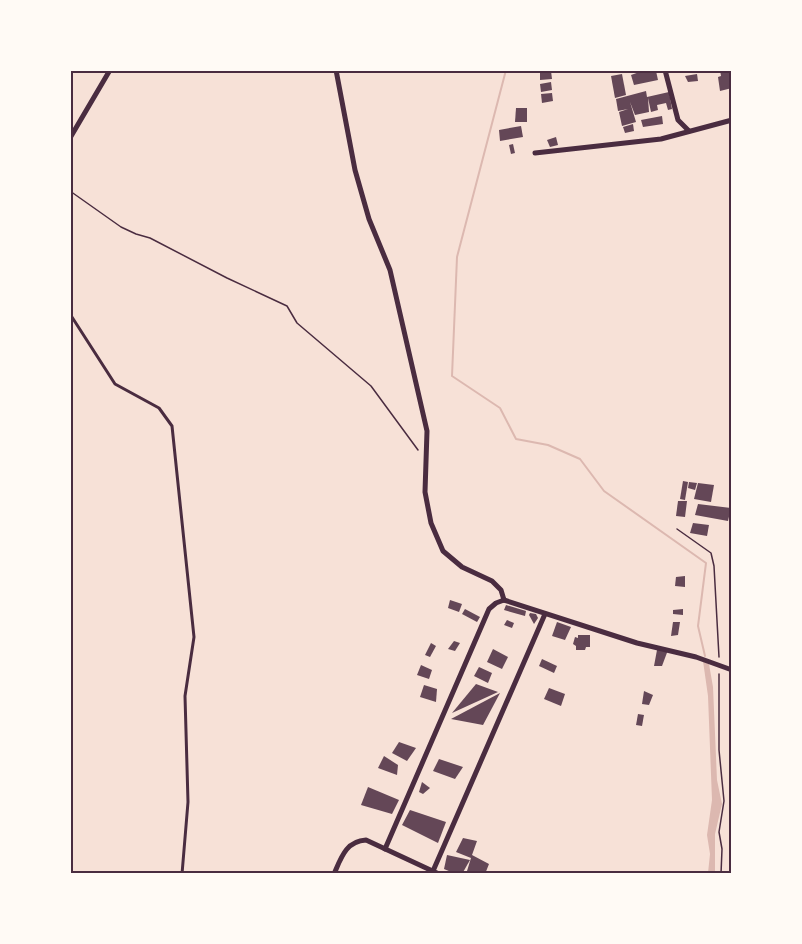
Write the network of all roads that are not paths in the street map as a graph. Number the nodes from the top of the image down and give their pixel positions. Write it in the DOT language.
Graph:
graph roads {
  1 [pos="110,70"];
  2 [pos="336,70"];
  3 [pos="665,70"];
  4 [pos="732,120"];
  5 [pos="689,131"];
  6 [pos="70,138"];
  7 [pos="535,153"];
  8 [pos="70,314"];
  9 [pos="504,600"];
  10 [pos="545,614"];
  11 [pos="732,670"];
  12 [pos="385,849"];
  13 [pos="436,872"];
  14 [pos="182,873"];
  15 [pos="334,873"];
  1 -- 6 [label="street"];
  2 -- 9 [label="street"];
  3 -- 5 [label="street"];
  4 -- 5 [label="street"];
  5 -- 7 [label="street"];
  8 -- 14 [label="lane"];
  9 -- 10 [label="street"];
  9 -- 12 [label="street"];
  10 -- 11 [label="street"];
  10 -- 13 [label="street"];
  12 -- 13 [label="street"];
  12 -- 15 [label="street"];
}
